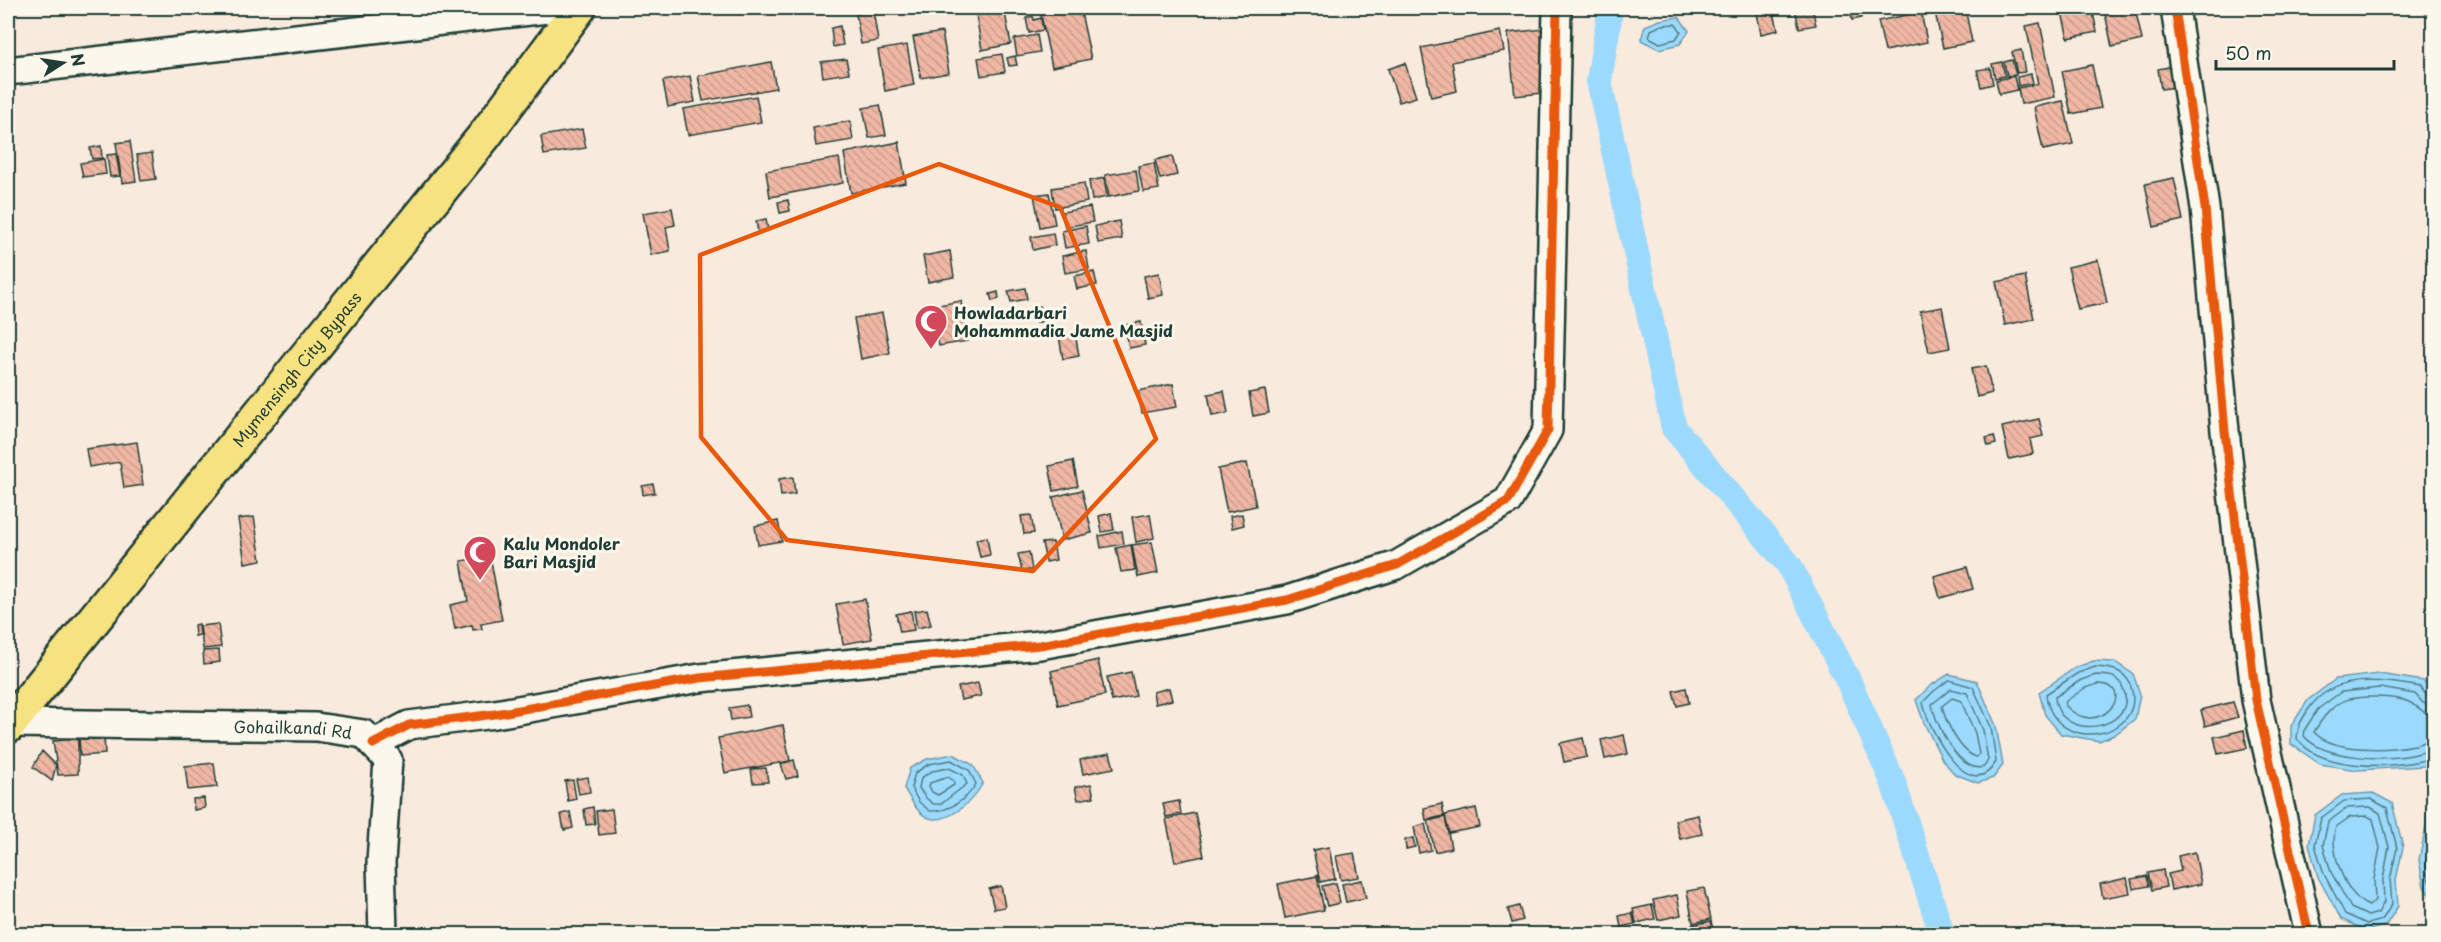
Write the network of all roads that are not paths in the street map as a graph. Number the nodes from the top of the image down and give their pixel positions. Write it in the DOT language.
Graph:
graph roads {
  1 [pos="556,8"];
  2 [pos="579,8"];
  3 [pos="1557,8"];
  4 [pos="2175,8"];
  5 [pos="8,71"];
  6 [pos="8,724"];
  7 [pos="373,744"];
  8 [pos="382,934"];
  9 [pos="2309,934"];
  1 -- 5 [label="street"];
  2 -- 6 [label="highway, Mymensingh City Bypass"];
  3 -- 7 [label="street"];
  4 -- 9 [label="street"];
  6 -- 7 [label="street, Gohailkandi Rd"];
  7 -- 8 [label="street, Gohailkandi Rd"];
}
